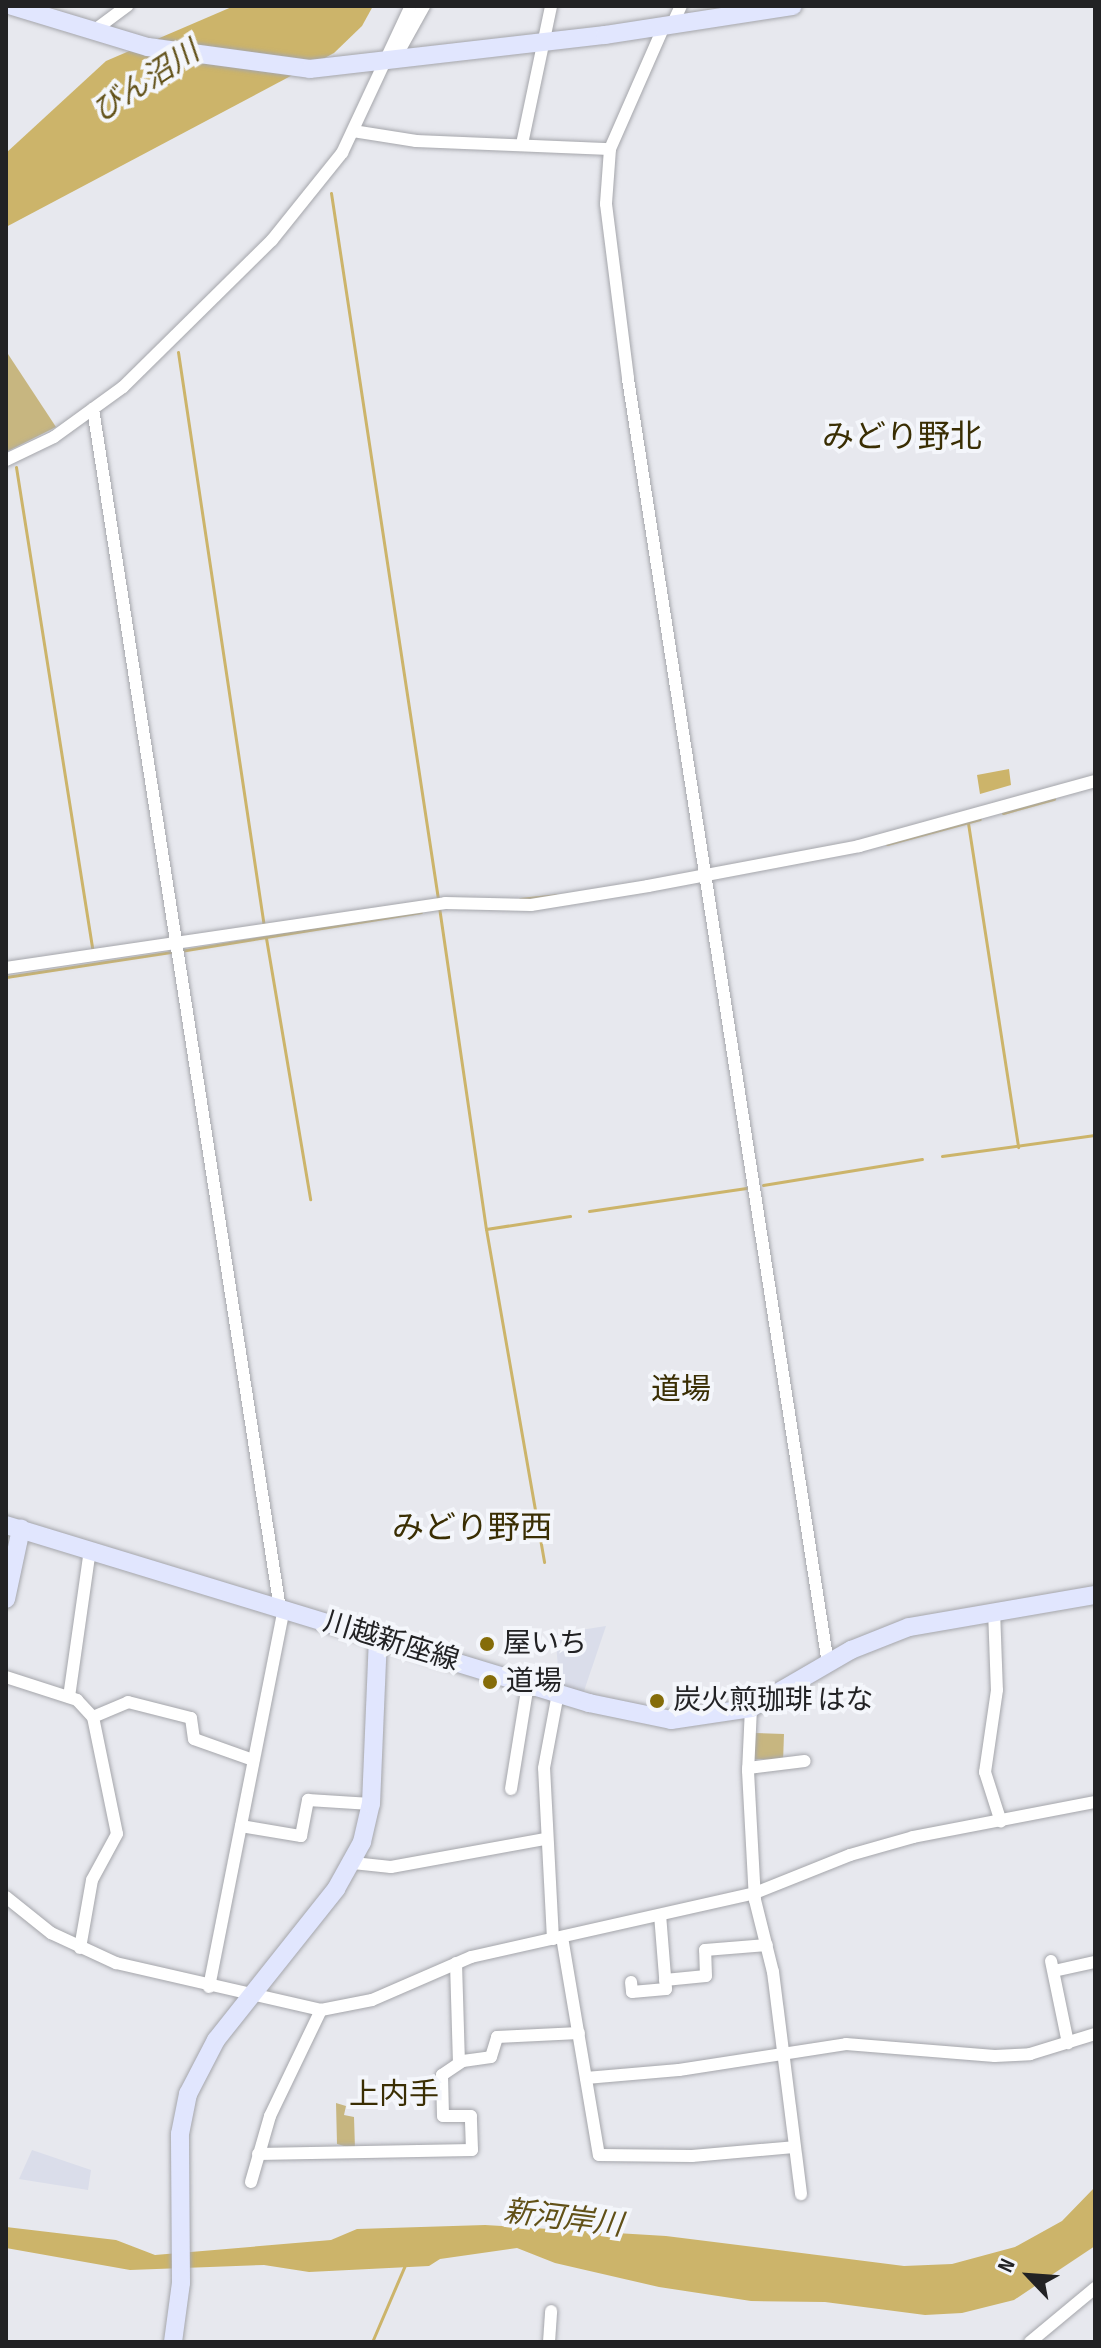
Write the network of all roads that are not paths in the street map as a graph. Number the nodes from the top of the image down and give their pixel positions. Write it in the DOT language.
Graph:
graph roads {
  1 [pos="12,6"];
  2 [pos="127,6"];
  3 [pos="411,6"];
  4 [pos="424,6"];
  5 [pos="551,6"];
  6 [pos="681,6"];
  7 [pos="793,6"];
  8 [pos="668,25"];
  9 [pos="92,32"];
  10 [pos="545,41"];
  11 [pos="390,61"];
  12 [pos="353,131"];
  13 [pos="522,144"];
  14 [pos="610,149"];
  15 [pos="93,409"];
  16 [pos="6,460"];
  17 [pos="1095,781"];
  18 [pos="706,874"];
  19 [pos="177,941"];
  20 [pos="6,968"];
  21 [pos="13,1527"];
  22 [pos="90,1550"];
  23 [pos="1095,1595"];
  24 [pos="6,1599"];
  25 [pos="282,1608"];
  26 [pos="994,1610"];
  27 [pos="378,1639"];
  28 [pos="828,1663"];
  29 [pos="6,1677"];
  30 [pos="528,1684"];
  31 [pos="558,1693"];
  32 [pos="69,1697"];
  33 [pos="751,1708"];
  34 [pos="93,1717"];
  35 [pos="253,1760"];
  36 [pos="805,1761"];
  37 [pos="748,1768"];
  38 [pos="511,1789"];
  39 [pos="1095,1802"];
  40 [pos="371,1804"];
  41 [pos="1001,1822"];
  42 [pos="241,1826"];
  43 [pos="545,1839"];
  44 [pos="353,1863"];
  45 [pos="755,1893"];
  46 [pos="6,1897"];
  47 [pos="660,1915"];
  48 [pos="558,1938"];
  49 [pos="767,1945"];
  50 [pos="80,1948"];
  51 [pos="1095,1962"];
  52 [pos="456,1963"];
  53 [pos="665,1980"];
  54 [pos="631,1982"];
  55 [pos="209,1987"];
  56 [pos="251,1996"];
  57 [pos="321,2010"];
  58 [pos="579,2033"];
  59 [pos="1095,2034"];
  60 [pos="1068,2043"];
  61 [pos="782,2054"];
  62 [pos="459,2062"];
  63 [pos="586,2078"];
  64 [pos="794,2147"];
  65 [pos="258,2154"];
  66 [pos="251,2182"];
  67 [pos="801,2194"];
  68 [pos="1095,2288"];
  69 [pos="551,2311"];
  70 [pos="1047,2337"];
  71 [pos="173,2342"];
  72 [pos="549,2342"];
  73 [pos="1030,2342"];
  1 -- 9 [label="street"];
  2 -- 9 [label="street"];
  3 -- 11 [label="street"];
  4 -- 11 [label="street"];
  5 -- 10 [label="street"];
  6 -- 8 [label="street"];
  7 -- 8 [label="street"];
  8 -- 10 [label="street"];
  8 -- 14 [label="street"];
  9 -- 11 [label="street"];
  10 -- 11 [label="street"];
  10 -- 13 [label="street"];
  11 -- 12 [label="street"];
  12 -- 13 [label="street"];
  12 -- 15 [label="street"];
  13 -- 14 [label="street"];
  14 -- 18 [label="street"];
  15 -- 16 [label="street"];
  15 -- 19 [label="street"];
  17 -- 18 [label="street"];
  18 -- 19 [label="street"];
  18 -- 28 [label="street"];
  19 -- 20 [label="street"];
  19 -- 25 [label="street"];
  21 -- 22 [label="street, 川越新座線"];
  21 -- 24 [label="street"];
  22 -- 25 [label="street, 川越新座線"];
  22 -- 32 [label="street"];
  23 -- 26 [label="street, 川越新座線"];
  25 -- 27 [label="street, 川越新座線"];
  25 -- 35 [label="street"];
  26 -- 28 [label="street, 川越新座線"];
  26 -- 41 [label="street"];
  27 -- 30 [label="street, 川越新座線"];
  27 -- 40 [label="street"];
  28 -- 33 [label="street, 川越新座線"];
  29 -- 32 [label="street"];
  30 -- 31 [label="street, 川越新座線"];
  30 -- 38 [label="street"];
  31 -- 33 [label="street, 川越新座線"];
  31 -- 43 [label="street"];
  32 -- 34 [label="street"];
  33 -- 37 [label="street"];
  34 -- 35 [label="street"];
  34 -- 50 [label="street"];
  35 -- 42 [label="street"];
  36 -- 37 [label="street"];
  37 -- 45 [label="street"];
  39 -- 41 [label="street"];
  40 -- 42 [label="street"];
  40 -- 44 [label="street"];
  41 -- 45 [label="street"];
  42 -- 55 [label="street"];
  43 -- 44 [label="street"];
  43 -- 48 [label="street"];
  44 -- 56 [label="street"];
  45 -- 47 [label="street"];
  45 -- 49 [label="street"];
  46 -- 50 [label="street"];
  47 -- 48 [label="street"];
  47 -- 53 [label="street"];
  48 -- 52 [label="street"];
  48 -- 58 [label="street"];
  49 -- 53 [label="street"];
  49 -- 61 [label="street"];
  50 -- 55 [label="street"];
  51 -- 60 [label="street"];
  52 -- 57 [label="street"];
  52 -- 62 [label="street"];
  53 -- 54 [label="street"];
  55 -- 56 [label="street"];
  56 -- 57 [label="street"];
  56 -- 71 [label="street"];
  57 -- 65 [label="street"];
  58 -- 62 [label="street"];
  58 -- 63 [label="street"];
  59 -- 60 [label="street"];
  60 -- 61 [label="street"];
  61 -- 63 [label="street"];
  61 -- 64 [label="street"];
  62 -- 65 [label="street"];
  63 -- 64 [label="street"];
  64 -- 67 [label="street"];
  65 -- 66 [label="street"];
  68 -- 70 [label="street"];
  69 -- 72 [label="street"];
  70 -- 73 [label="street"];
}
